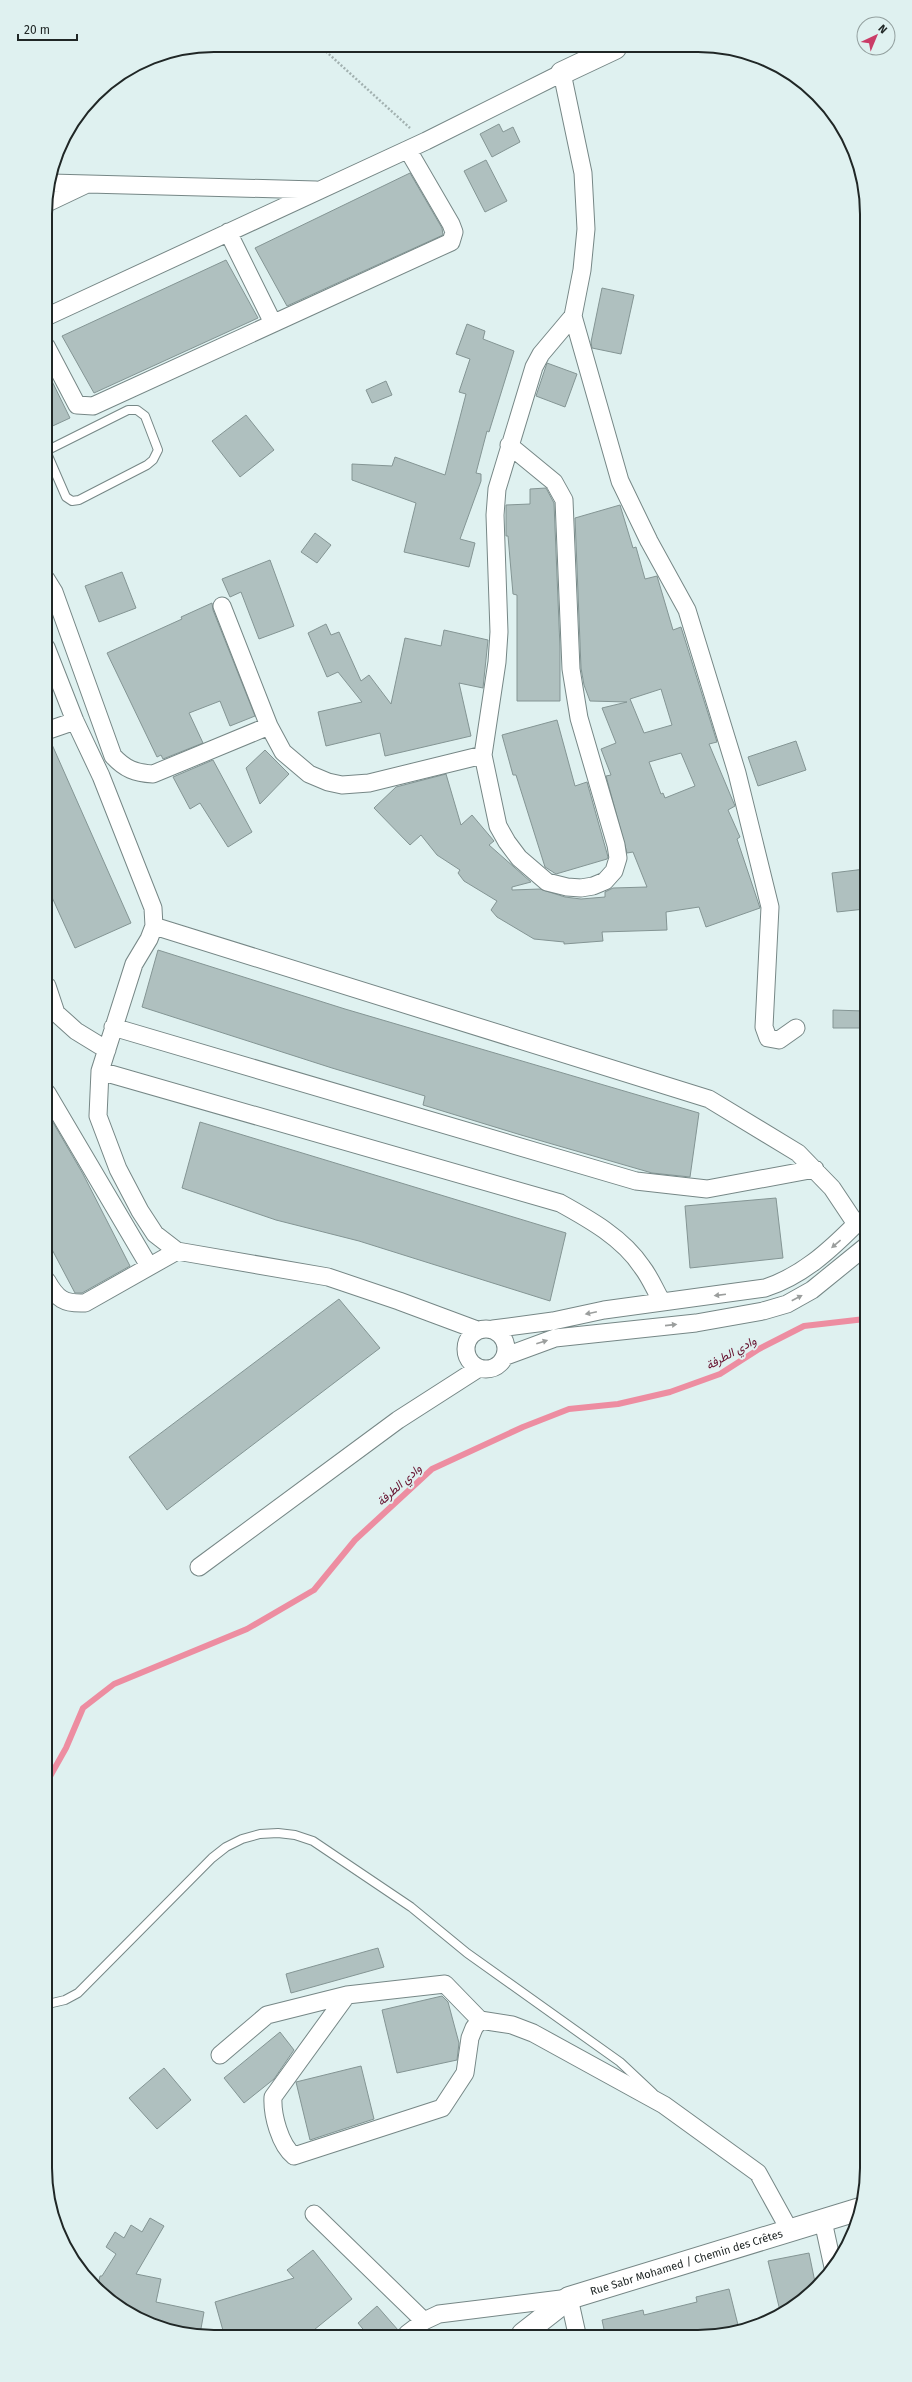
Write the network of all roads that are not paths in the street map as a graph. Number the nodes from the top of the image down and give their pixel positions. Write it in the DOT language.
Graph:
graph roads {
  1 [pos="607,52"];
  2 [pos="562,73"];
  3 [pos="408,150"];
  4 [pos="55,183"];
  5 [pos="86,184"];
  6 [pos="320,190"];
  7 [pos="52,200"];
  8 [pos="228,232"];
  9 [pos="52,314"];
  10 [pos="573,316"];
  11 [pos="274,323"];
  12 [pos="52,357"];
  13 [pos="509,445"];
  14 [pos="52,448"];
  15 [pos="52,465"];
  16 [pos="52,589"];
  17 [pos="222,606"];
  18 [pos="52,662"];
  19 [pos="75,721"];
  20 [pos="269,726"];
  21 [pos="52,729"];
  22 [pos="483,755"];
  23 [pos="154,926"];
  24 [pos="52,1002"];
  25 [pos="113,1027"];
  26 [pos="796,1028"];
  27 [pos="106,1050"];
  28 [pos="100,1071"];
  29 [pos="52,1102"];
  30 [pos="815,1169"];
  31 [pos="860,1221"];
  32 [pos="860,1223"];
  33 [pos="178,1251"];
  34 [pos="860,1251"];
  35 [pos="149,1266"];
  36 [pos="52,1290"];
  37 [pos="662,1302"];
  38 [pos="485,1330"];
  39 [pos="506,1356"];
  40 [pos="480,1368"];
  41 [pos="199,1568"];
  42 [pos="347,1996"];
  43 [pos="52,2003"];
  44 [pos="480,2020"];
  45 [pos="220,2055"];
  46 [pos="664,2105"];
  47 [pos="854,2211"];
  48 [pos="314,2214"];
  49 [pos="823,2221"];
  50 [pos="790,2231"];
  51 [pos="832,2260"];
  52 [pos="569,2298"];
  53 [pos="424,2321"];
  54 [pos="412,2330"];
  55 [pos="528,2330"];
  56 [pos="576,2330"];
  1 -- 2 [label="street"];
  2 -- 3 [label="street"];
  2 -- 10 [label="street"];
  3 -- 6 [label="street"];
  3 -- 11 [label="street"];
  4 -- 5 [label="street"];
  5 -- 6 [label="street"];
  5 -- 7 [label="street"];
  6 -- 8 [label="street"];
  8 -- 9 [label="street"];
  8 -- 11 [label="street"];
  10 -- 13 [label="street"];
  10 -- 26 [label="street"];
  11 -- 12 [label="street"];
  13 -- 22 [label="street"];
  13 -- 22 [label="street"];
  14 -- 15 [label="lane"];
  16 -- 20 [label="street"];
  17 -- 20 [label="street"];
  18 -- 19 [label="street"];
  19 -- 21 [label="street"];
  19 -- 23 [label="street"];
  20 -- 22 [label="street"];
  23 -- 25 [label="street"];
  23 -- 30 [label="street"];
  24 -- 27 [label="street"];
  25 -- 27 [label="street"];
  25 -- 30 [label="street"];
  27 -- 28 [label="street"];
  28 -- 33 [label="street"];
  28 -- 37 [label="street"];
  29 -- 35 [label="street"];
  30 -- 31 [label="street"];
  32 -- 37 [label="street, one-way"];
  33 -- 35 [label="street"];
  33 -- 38 [label="street"];
  39 -- 34 [label="street, one-way"];
  35 -- 36 [label="street"];
  37 -- 38 [label="street, one-way"];
  38 -- 39 [label="street"];
  38 -- 40 [label="street"];
  39 -- 40 [label="street"];
  40 -- 41 [label="street"];
  42 -- 44 [label="street"];
  42 -- 44 [label="street"];
  42 -- 45 [label="street"];
  43 -- 46 [label="lane"];
  44 -- 46 [label="street"];
  46 -- 50 [label="street"];
  47 -- 49 [label="street, Rue Sabr Mohamed / Chemin des Crêtes"];
  48 -- 53 [label="street"];
  49 -- 50 [label="street, Rue Sabr Mohamed / Chemin des Crêtes"];
  49 -- 51 [label="street"];
  50 -- 52 [label="street, Rue Sabr Mohamed / Chemin des Crêtes"];
  52 -- 53 [label="street"];
  52 -- 55 [label="street, Rue Sabr Mohamed / Chemin des Crêtes"];
  52 -- 56 [label="street"];
  53 -- 54 [label="street"];
}
